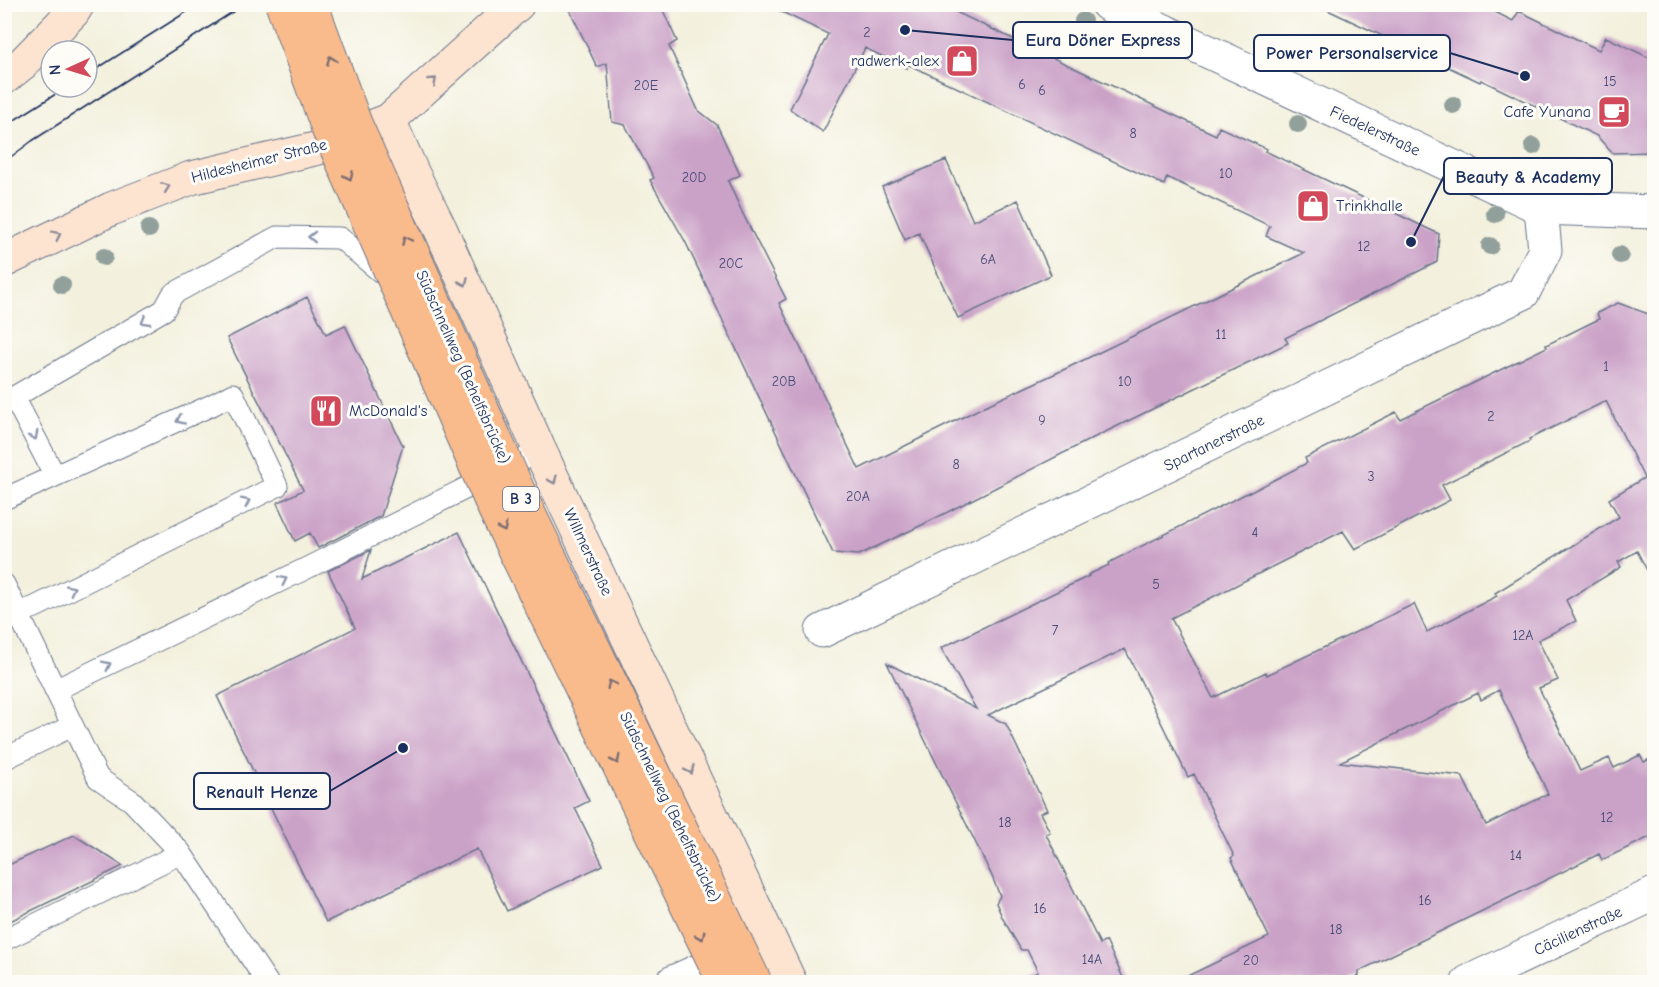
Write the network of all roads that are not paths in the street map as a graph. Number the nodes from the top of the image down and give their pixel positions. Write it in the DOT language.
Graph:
graph roads {
  1 [pos="78,4"];
  2 [pos="282,4"];
  3 [pos="311,4"];
  4 [pos="518,4"];
  5 [pos="1107,4"];
  6 [pos="4,78"];
  7 [pos="389,120"];
  8 [pos="1540,208"];
  9 [pos="1654,212"];
  10 [pos="4,261"];
  11 [pos="534,438"];
  12 [pos="55,476"];
  13 [pos="4,499"];
  14 [pos="4,584"];
  15 [pos="18,613"];
  16 [pos="822,631"];
  17 [pos="55,690"];
  18 [pos="72,726"];
  19 [pos="4,759"];
  20 [pos="181,853"];
  21 [pos="1654,894"];
  22 [pos="4,940"];
  23 [pos="770,940"];
  24 [pos="732,974"];
  25 [pos="267,982"];
  26 [pos="673,982"];
  27 [pos="755,982"];
  28 [pos="790,982"];
  29 [pos="1468,982"];
  1 -- 6 [label="main road"];
  2 -- 24 [label="highway, Südschnellweg (Behelfsbrücke) / B 3, one-way, bridge"];
  27 -- 3 [label="highway, Südschnellweg (Behelfsbrücke) / B 3, one-way, bridge"];
  7 -- 4 [label="main road, Hildesheimer Straße, one-way"];
  5 -- 8 [label="street, Fiedelerstraße"];
  10 -- 7 [label="main road, Hildesheimer Straße, one-way"];
  7 -- 11 [label="main road, Willmerstraße, one-way"];
  8 -- 9 [label="street, Fiedelerstraße"];
  8 -- 16 [label="street, Spartanerstraße"];
  11 -- 12 [label="lane, one-way"];
  17 -- 11 [label="lane, one-way"];
  11 -- 23 [label="main road, Willmerstraße, one-way"];
  12 -- 13 [label="lane"];
  15 -- 12 [label="lane, one-way"];
  14 -- 15 [label="lane"];
  15 -- 17 [label="lane"];
  17 -- 18 [label="lane"];
  18 -- 19 [label="lane"];
  18 -- 20 [label="lane"];
  20 -- 22 [label="lane"];
  20 -- 25 [label="lane"];
  21 -- 29 [label="street, Cäcilienstraße"];
  23 -- 24 [label="street"];
  23 -- 28 [label="main road, Willmerstraße"];
  24 -- 26 [label="street"];
}
